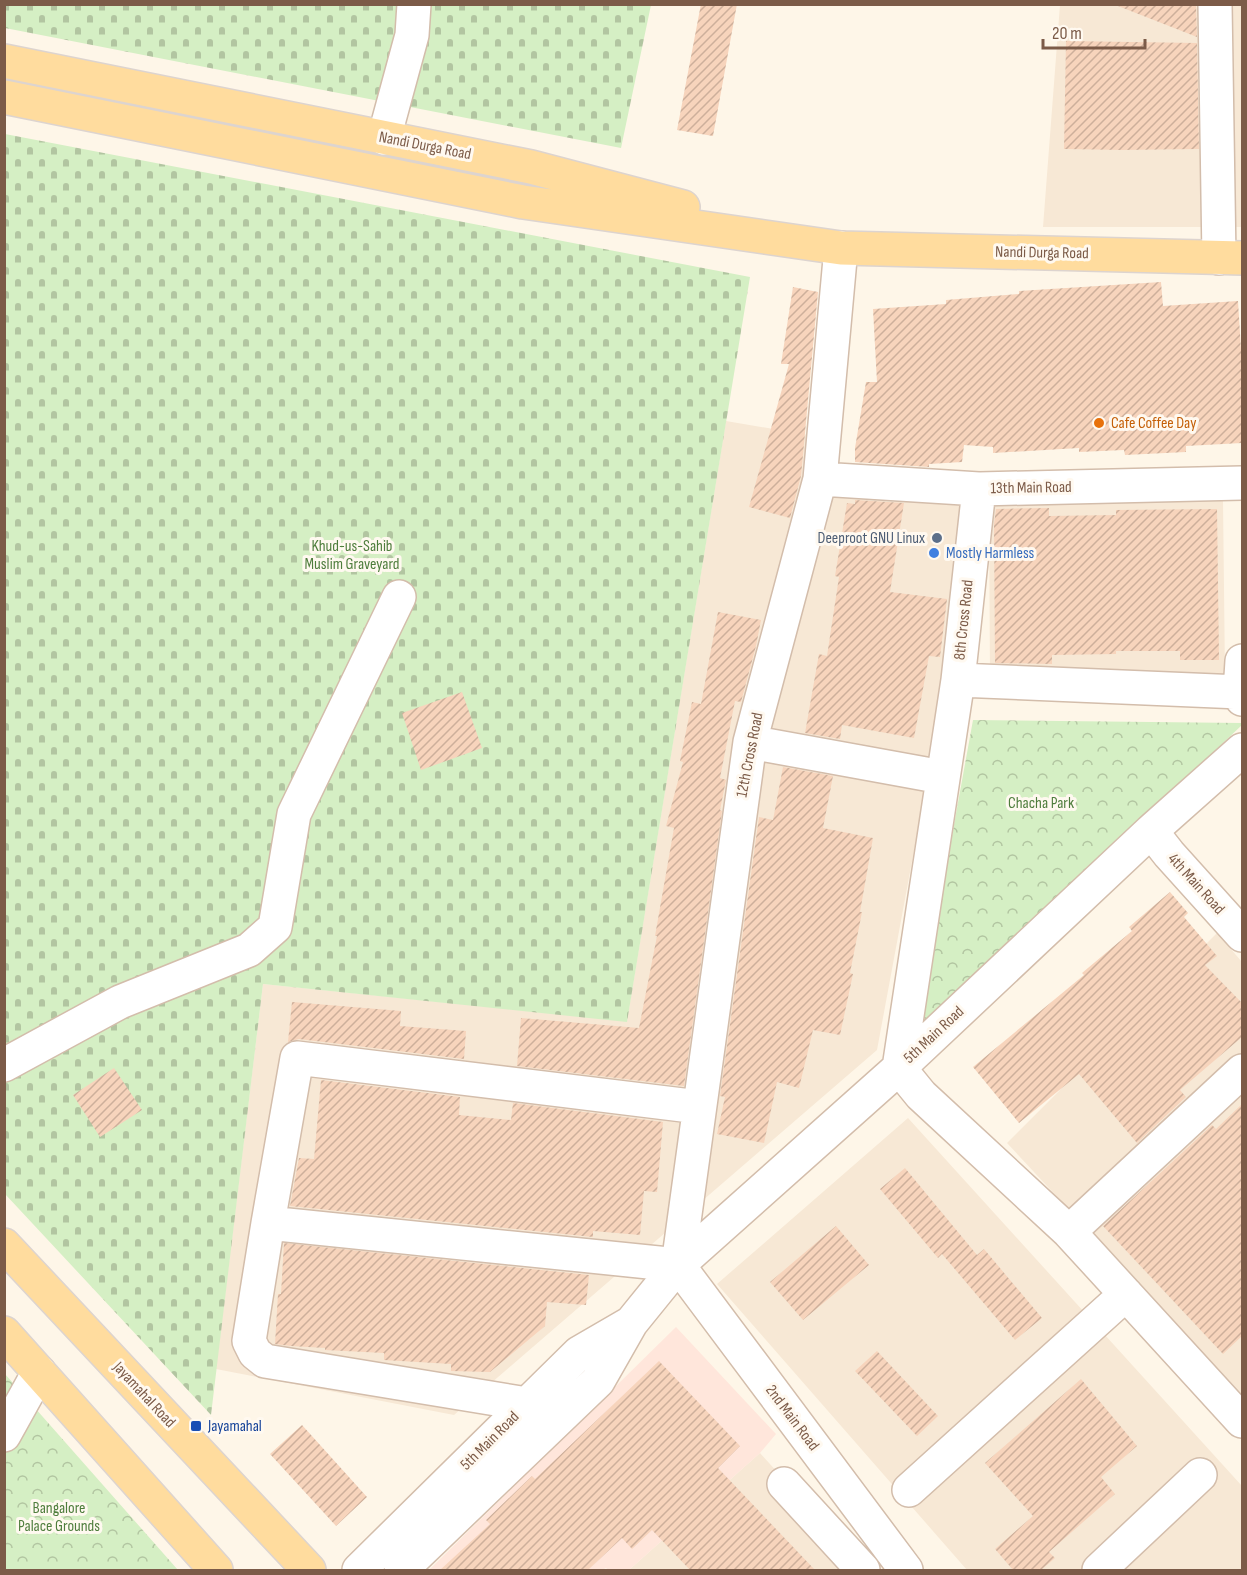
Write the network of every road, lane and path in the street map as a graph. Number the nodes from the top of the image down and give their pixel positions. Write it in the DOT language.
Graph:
graph roads {
  1 [pos="414,4"];
  2 [pos="1215,4"];
  3 [pos="4,61"];
  4 [pos="4,97"];
  5 [pos="384,138"];
  6 [pos="841,248"];
  7 [pos="1231,258"];
  8 [pos="820,479"];
  9 [pos="1242,483"];
  10 [pos="979,489"];
  11 [pos="399,597"];
  12 [pos="958,680"];
  13 [pos="1242,684"];
  14 [pos="750,742"];
  15 [pos="1242,750"];
  16 [pos="942,777"];
  17 [pos="1151,831"];
  18 [pos="1242,935"];
  19 [pos="4,1065"];
  20 [pos="899,1068"];
  21 [pos="1242,1071"];
  22 [pos="699,1107"];
  23 [pos="268,1223"];
  24 [pos="1070,1232"];
  25 [pos="4,1245"];
  26 [pos="678,1265"];
  27 [pos="1126,1294"];
  28 [pos="631,1323"];
  29 [pos="4,1333"];
  30 [pos="39,1372"];
  31 [pos="1236,1402"];
  32 [pos="527,1404"];
  33 [pos="4,1435"];
  34 [pos="1200,1475"];
  35 [pos="784,1484"];
  36 [pos="909,1490"];
  37 [pos="216,1570"];
  38 [pos="309,1570"];
  39 [pos="359,1570"];
  40 [pos="401,1570"];
  41 [pos="863,1570"];
  42 [pos="906,1570"];
  43 [pos="1099,1570"];
  1 -- 5 [label="street"];
  2 -- 7 [label="street"];
  3 -- 5 [label="main road, Nandi Durga Road"];
  4 -- 6 [label="main road, Nandi Durga Road"];
  5 -- 6 [label="main road, Nandi Durga Road"];
  6 -- 7 [label="main road, Nandi Durga Road"];
  6 -- 8 [label="street, 12th Cross Road"];
  8 -- 10 [label="street, 13th Main Road"];
  8 -- 14 [label="street, 12th Cross Road"];
  9 -- 10 [label="street, 13th Main Road"];
  10 -- 12 [label="street, 8th Cross Road"];
  11 -- 19 [label="street"];
  12 -- 13 [label="street"];
  12 -- 16 [label="street, 8th Cross Road"];
  14 -- 16 [label="street"];
  14 -- 22 [label="street, 12th Cross Road"];
  15 -- 17 [label="street, 5th Main Road"];
  16 -- 20 [label="street, 8th Cross Road"];
  17 -- 18 [label="street, 4th Main Road"];
  17 -- 20 [label="street, 5th Main Road"];
  20 -- 24 [label="street"];
  20 -- 26 [label="street, 5th Main Road"];
  21 -- 24 [label="street"];
  22 -- 23 [label="street"];
  22 -- 26 [label="street, 12th Cross Road"];
  23 -- 26 [label="street"];
  23 -- 32 [label="street"];
  24 -- 27 [label="street"];
  25 -- 38 [label="main road, Jayamahal Road"];
  26 -- 28 [label="street, 5th Main Road"];
  26 -- 42 [label="street, 2nd Main Road"];
  27 -- 31 [label="street"];
  27 -- 36 [label="street"];
  28 -- 32 [label="street, 5th Main Road"];
  28 -- 40 [label="street, 5th Main Road"];
  29 -- 30 [label="main road"];
  30 -- 33 [label="street"];
  30 -- 37 [label="main road"];
  32 -- 39 [label="street, 5th Main Road"];
  34 -- 43 [label="street"];
  35 -- 41 [label="street"];
}
